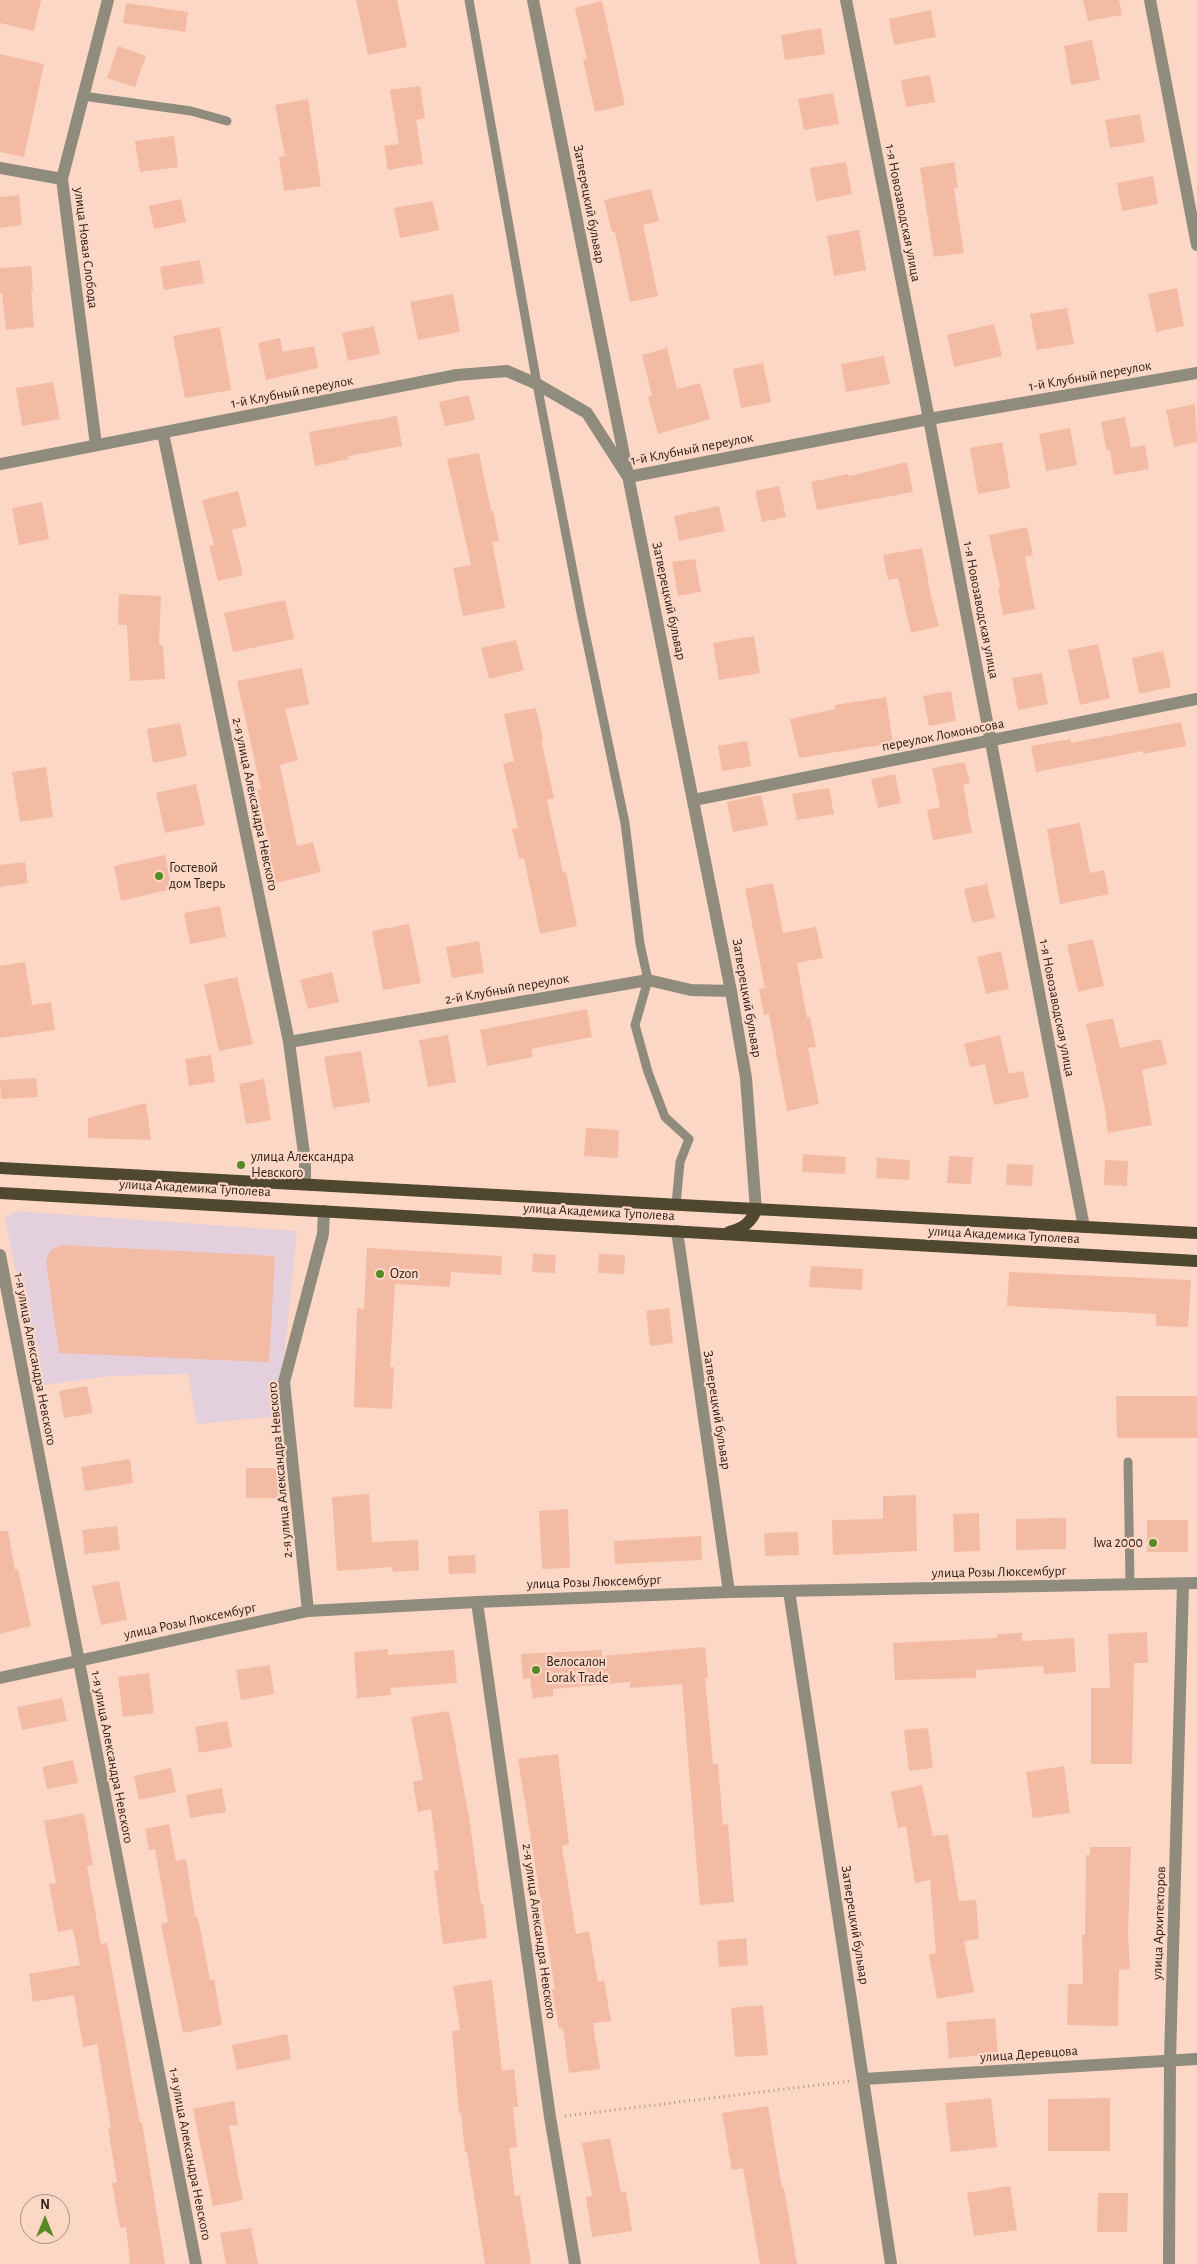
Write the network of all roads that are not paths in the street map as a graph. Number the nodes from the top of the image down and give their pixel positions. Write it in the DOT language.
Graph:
graph roads {
  1 [pos="108,0"];
  2 [pos="469,0"];
  3 [pos="533,0"];
  4 [pos="846,0"];
  5 [pos="1150,0"];
  6 [pos="83,96"];
  7 [pos="227,121"];
  8 [pos="0,168"];
  9 [pos="62,179"];
  10 [pos="1197,245"];
  11 [pos="1197,372"];
  12 [pos="537,384"];
  13 [pos="929,419"];
  14 [pos="164,433"];
  15 [pos="96,445"];
  16 [pos="0,464"];
  17 [pos="628,477"];
  18 [pos="1197,699"];
  19 [pos="991,741"];
  20 [pos="694,800"];
  21 [pos="648,980"];
  22 [pos="731,992"];
  23 [pos="289,1042"];
  24 [pos="0,1168"];
  25 [pos="16,1168"];
  26 [pos="0,1175"];
  27 [pos="305,1184"];
  28 [pos="0,1193"];
  29 [pos="676,1205"];
  30 [pos="756,1210"];
  31 [pos="324,1211"];
  32 [pos="1084,1227"];
  33 [pos="676,1231"];
  34 [pos="1197,1233"];
  35 [pos="724,1234"];
  36 [pos="0,1255"];
  37 [pos="1197,1261"];
  38 [pos="1128,1462"];
  39 [pos="1197,1583"];
  40 [pos="1130,1584"];
  41 [pos="1183,1584"];
  42 [pos="790,1591"];
  43 [pos="730,1592"];
  44 [pos="477,1602"];
  45 [pos="308,1611"];
  46 [pos="78,1661"];
  47 [pos="0,1678"];
  48 [pos="1197,2058"];
  49 [pos="1170,2060"];
  50 [pos="863,2079"];
  51 [pos="196,2264"];
  52 [pos="575,2264"];
  53 [pos="891,2264"];
  54 [pos="1168,2264"];
  1 -- 6 [label="street, улица Новая Слобода"];
  2 -- 12 [label="lane"];
  3 -- 17 [label="street, Затверецкий бульвар"];
  4 -- 13 [label="street, 1-я Новозаводская улица"];
  5 -- 10 [label="street"];
  6 -- 7 [label="lane"];
  6 -- 9 [label="street, улица Новая Слобода"];
  8 -- 9 [label="street"];
  9 -- 15 [label="street, улица Новая Слобода"];
  11 -- 13 [label="street, 1-й Клубный переулок"];
  12 -- 14 [label="street, 1-й Клубный переулок"];
  12 -- 17 [label="street, 1-й Клубный переулок"];
  12 -- 21 [label="lane"];
  13 -- 17 [label="street, 1-й Клубный переулок"];
  13 -- 19 [label="street, 1-я Новозаводская улица"];
  14 -- 15 [label="street, 1-й Клубный переулок"];
  14 -- 23 [label="street, 2-я улица Александра Невского"];
  15 -- 16 [label="street, 1-й Клубный переулок"];
  17 -- 20 [label="street, Затверецкий бульвар"];
  18 -- 19 [label="street, переулок Ломоносова"];
  19 -- 20 [label="street, переулок Ломоносова"];
  19 -- 32 [label="street, 1-я Новозаводская улица"];
  20 -- 22 [label="street, Затверецкий бульвар"];
  21 -- 22 [label="street, 2-й Клубный переулок"];
  21 -- 23 [label="street, 2-й Клубный переулок"];
  21 -- 29 [label="lane"];
  22 -- 30 [label="street, Затверецкий бульвар"];
  23 -- 27 [label="street, 2-я улица Александра Невского"];
  24 -- 25 [label="main road, улица Академика Туполева"];
  25 -- 26 [label="main road"];
  25 -- 27 [label="main road, улица Академика Туполева"];
  27 -- 29 [label="main road, улица Академика Туполева"];
  28 -- 31 [label="main road, улица Академика Туполева"];
  29 -- 30 [label="main road, улица Академика Туполева"];
  30 -- 32 [label="main road, улица Академика Туполева"];
  30 -- 35 [label="main road"];
  31 -- 33 [label="main road, улица Академика Туполева"];
  31 -- 45 [label="street, 2-я улица Александра Невского"];
  32 -- 34 [label="main road, улица Академика Туполева"];
  33 -- 35 [label="main road, улица Академика Туполева"];
  33 -- 43 [label="street, Затверецкий бульвар"];
  35 -- 37 [label="main road, улица Академика Туполева"];
  36 -- 46 [label="street, 1-я улица Александра Невского"];
  38 -- 40 [label="lane"];
  39 -- 41 [label="street, улица Розы Люксембург"];
  40 -- 41 [label="street, улица Розы Люксембург"];
  40 -- 42 [label="street, улица Розы Люксембург"];
  41 -- 49 [label="street, улица Архитекторов"];
  42 -- 43 [label="street, улица Розы Люксембург"];
  42 -- 50 [label="street, Затверецкий бульвар"];
  43 -- 44 [label="street, улица Розы Люксембург"];
  44 -- 45 [label="street, улица Розы Люксембург"];
  44 -- 52 [label="street, 2-я улица Александра Невского"];
  45 -- 46 [label="street, улица Розы Люксембург"];
  46 -- 47 [label="street, улица Розы Люксембург"];
  46 -- 51 [label="street, 1-я улица Александра Невского"];
  48 -- 49 [label="street, улица Деревцова"];
  49 -- 50 [label="street, улица Деревцова"];
  49 -- 54 [label="street, улица Архитекторов"];
  50 -- 53 [label="street, Затверецкий бульвар"];
}
